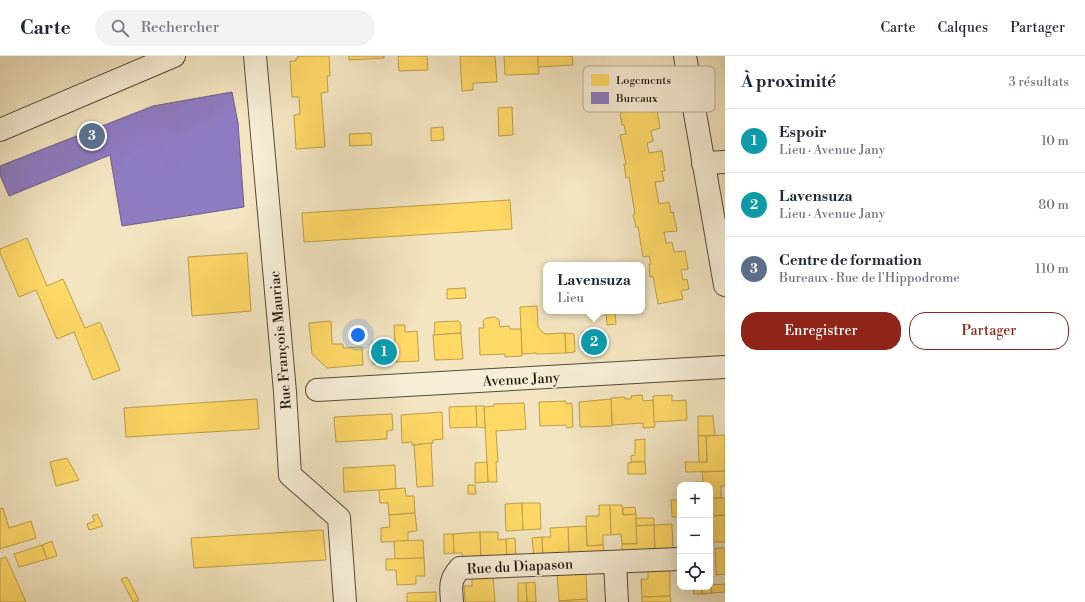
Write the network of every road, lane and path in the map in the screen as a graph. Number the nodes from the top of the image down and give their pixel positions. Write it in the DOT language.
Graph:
graph roads {
  1 [pos="174,56"];
  2 [pos="255,56"];
  3 [pos="685,56"];
  4 [pos="687,66"];
  5 [pos="694,112"];
  6 [pos="0,130"];
  7 [pos="725,162"];
  8 [pos="703,163"];
  9 [pos="725,286"];
  10 [pos="725,367"];
  11 [pos="317,390"];
  12 [pos="677,559"];
  13 [pos="615,562"];
  14 [pos="345,602"];
  15 [pos="452,602"];
  16 [pos="617,602"];
  1 -- 6 [label="street"];
  2 -- 14 [label="street, Rue François Mauriac"];
  3 -- 4 [label="street"];
  5 -- 8 [label="street"];
  7 -- 8 [label="street"];
  8 -- 9 [label="street"];
  10 -- 11 [label="street, Avenue Jany"];
  12 -- 13 [label="street, Rue du Diapason"];
  13 -- 15 [label="street, Rue du Diapason"];
  13 -- 16 [label="street"];
}
